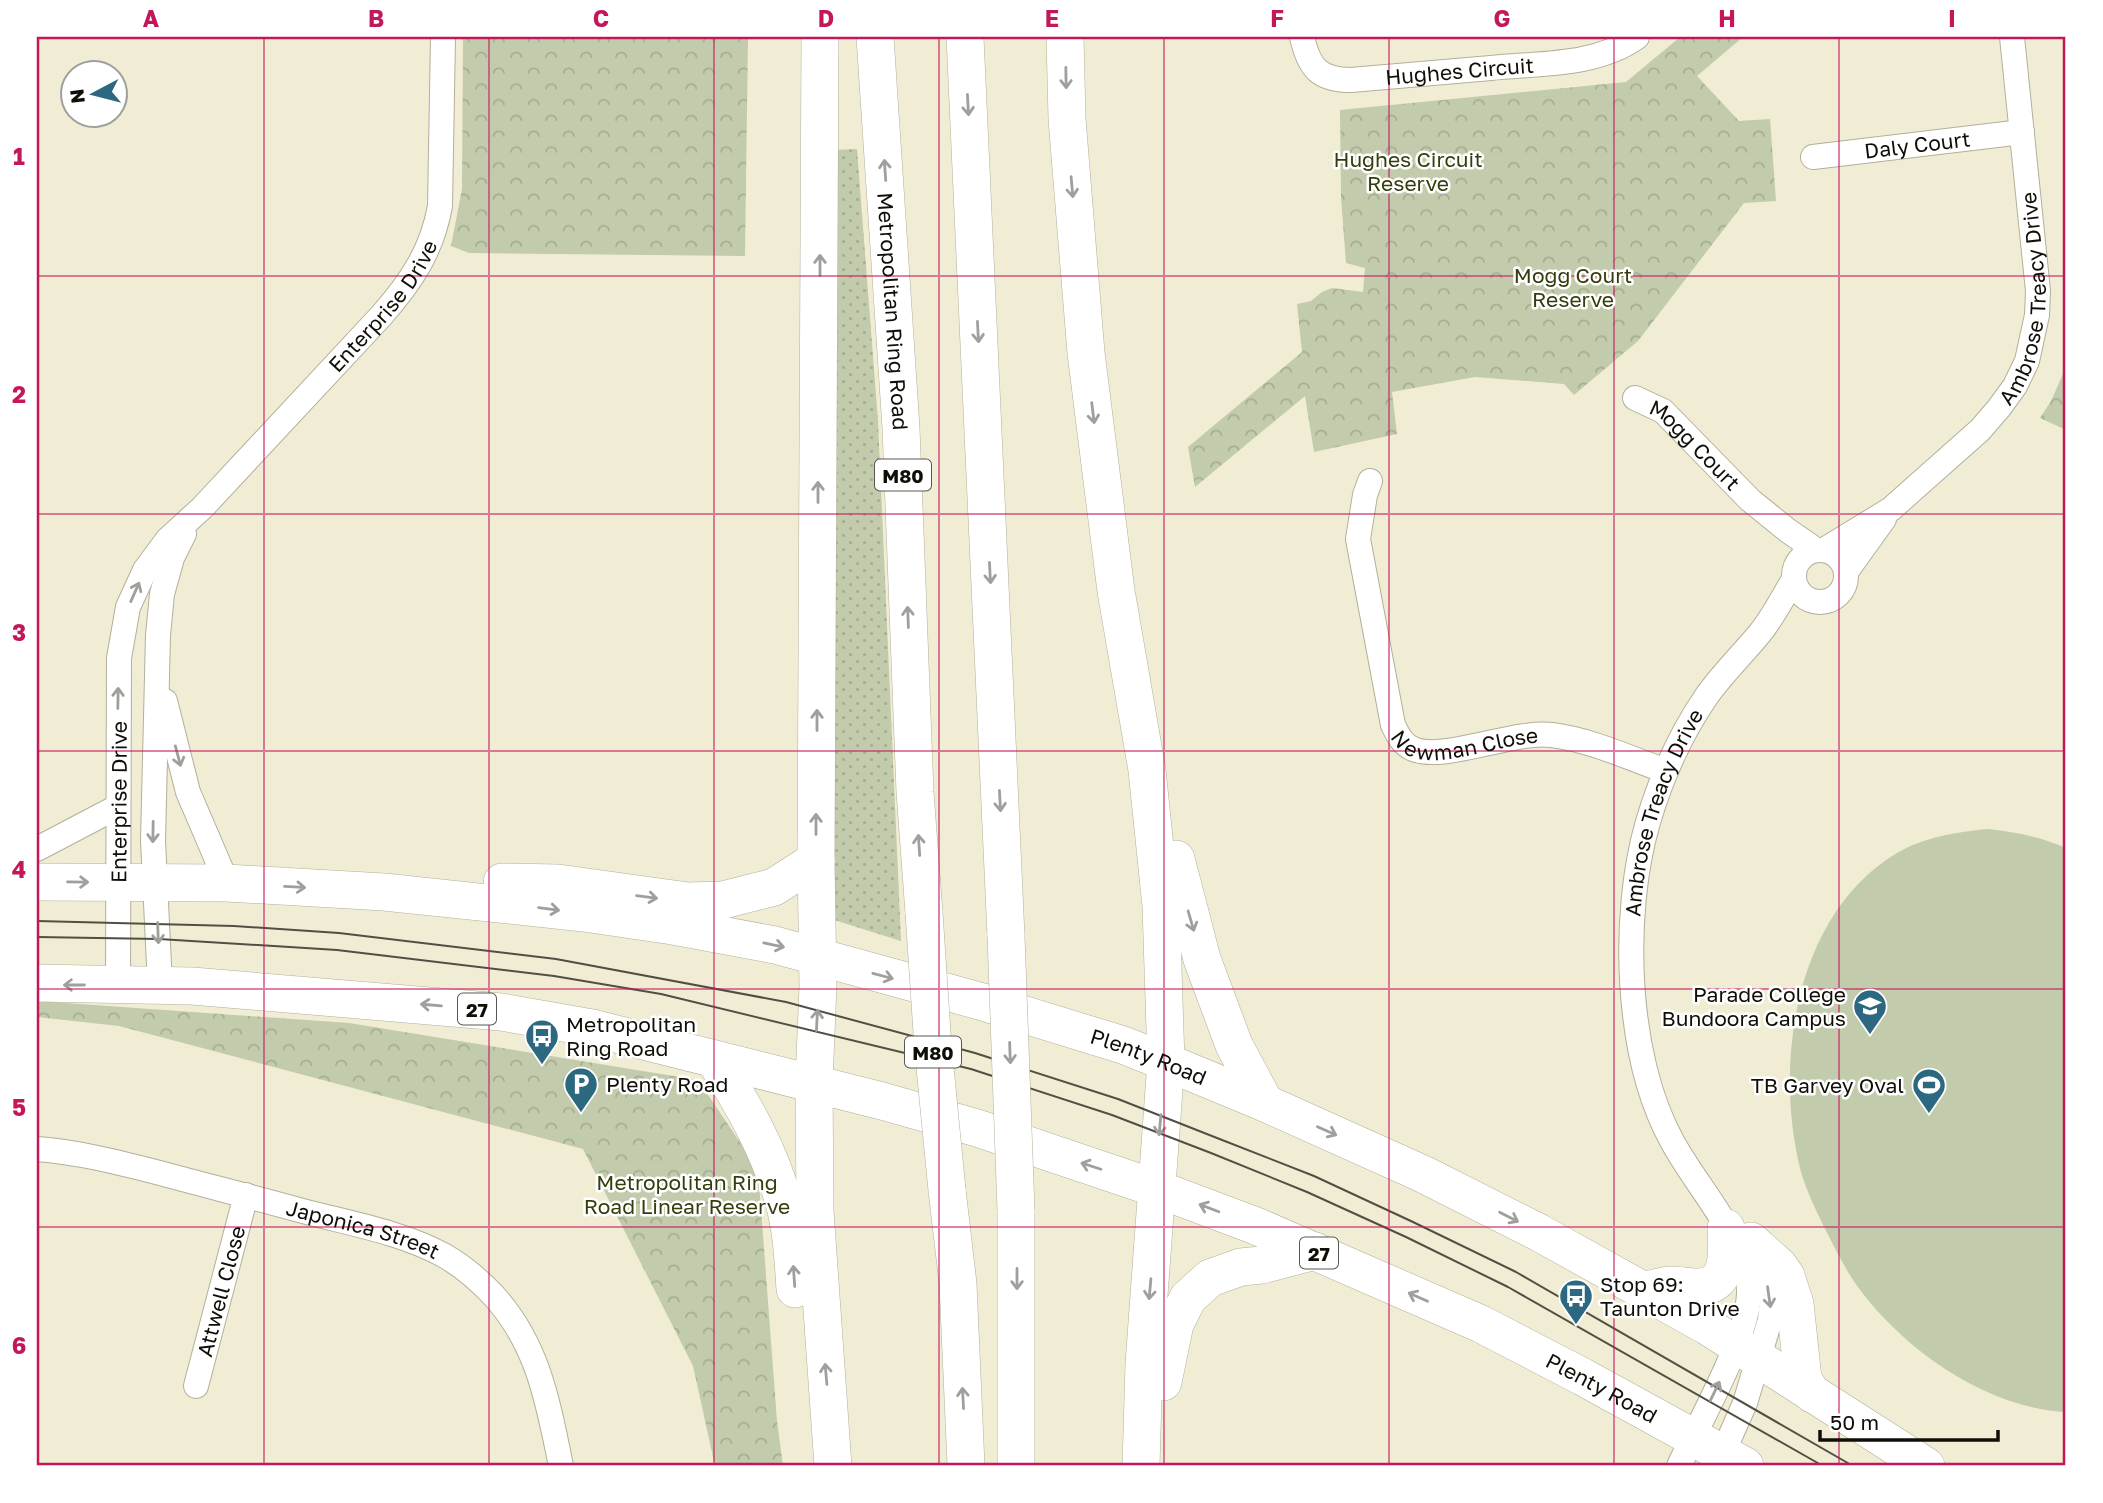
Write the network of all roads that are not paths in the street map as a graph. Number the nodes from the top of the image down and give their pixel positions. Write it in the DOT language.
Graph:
graph roads {
  1 [pos="443,37"];
  2 [pos="820,37"];
  3 [pos="875,37"];
  4 [pos="965,37"];
  5 [pos="1065,37"];
  6 [pos="1302,37"];
  7 [pos="1637,37"];
  8 [pos="2012,37"];
  9 [pos="2022,132"];
  10 [pos="1813,157"];
  11 [pos="1634,398"];
  12 [pos="1370,481"];
  13 [pos="1750,500"];
  14 [pos="1891,509"];
  15 [pos="192,518"];
  16 [pos="1820,550"];
  17 [pos="1846,572"];
  18 [pos="1794,575"];
  19 [pos="1116,591"];
  20 [pos="1816,602"];
  21 [pos="1761,632"];
  22 [pos="156,666"];
  23 [pos="1666,771"];
  24 [pos="117,807"];
  25 [pos="37,849"];
  26 [pos="816,860"];
  27 [pos="37,882"];
  28 [pos="136,882"];
  29 [pos="227,883"];
  30 [pos="384,892"];
  31 [pos="817,939"];
  32 [pos="37,983"];
  33 [pos="118,984"];
  34 [pos="160,985"];
  35 [pos="714,1059"];
  36 [pos="1166,1062"];
  37 [pos="814,1099"];
  38 [pos="1265,1102"];
  39 [pos="37,1149"];
  40 [pos="246,1195"];
  41 [pos="1155,1205"];
  42 [pos="1739,1234"];
  43 [pos="1315,1251"];
  44 [pos="1643,1290"];
  45 [pos="1747,1352"];
  46 [pos="196,1386"];
  47 [pos="1812,1394"];
  48 [pos="1711,1458"];
  49 [pos="561,1466"];
  50 [pos="810,1466"];
  51 [pos="833,1466"];
  52 [pos="966,1466"];
  53 [pos="1016,1466"];
  54 [pos="1141,1466"];
  55 [pos="1150,1466"];
  56 [pos="1926,1466"];
  1 -- 15 [label="street, Enterprise Drive"];
  26 -- 2 [label="highway, one-way"];
  52 -- 3 [label="highway, Metropolitan Ring Road / M80, one-way, bridge"];
  4 -- 53 [label="highway, one-way, bridge"];
  5 -- 19 [label="highway, one-way"];
  6 -- 7 [label="street, Hughes Circuit"];
  8 -- 9 [label="street, Ambrose Treacy Drive"];
  9 -- 10 [label="street, Daly Court"];
  9 -- 14 [label="street, Ambrose Treacy Drive"];
  11 -- 13 [label="street, Mogg Court"];
  12 -- 23 [label="street, Newman Close"];
  13 -- 16 [label="street, Mogg Court"];
  13 -- 18 [label="street, Mogg Court"];
  14 -- 16 [label="street, Ambrose Treacy Drive"];
  14 -- 17 [label="street, Ambrose Treacy Drive"];
  15 -- 22 [label="street, Enterprise Drive"];
  24 -- 15 [label="street, Enterprise Drive, one-way"];
  16 -- 17 [label="street"];
  16 -- 18 [label="street"];
  17 -- 20 [label="street"];
  18 -- 20 [label="street"];
  18 -- 21 [label="street, Ambrose Treacy Drive"];
  19 -- 36 [label="highway"];
  19 -- 38 [label="highway, one-way"];
  20 -- 21 [label="street, Ambrose Treacy Drive"];
  21 -- 23 [label="street, Ambrose Treacy Drive"];
  22 -- 28 [label="street, Enterprise Drive, one-way"];
  22 -- 29 [label="street, one-way"];
  23 -- 42 [label="street, Ambrose Treacy Drive"];
  24 -- 25 [label="street"];
  24 -- 28 [label="street, Enterprise Drive"];
  30 -- 26 [label="highway, one-way"];
  26 -- 31 [label="highway"];
  27 -- 28 [label="highway, Plenty Road, one-way"];
  28 -- 29 [label="highway, Plenty Road"];
  28 -- 33 [label="street, Enterprise Drive"];
  28 -- 34 [label="street, Enterprise Drive, one-way"];
  29 -- 30 [label="highway, Plenty Road, one-way"];
  30 -- 31 [label="highway, Plenty Road, one-way"];
  31 -- 36 [label="highway, Plenty Road, one-way"];
  37 -- 31 [label="highway, one-way"];
  33 -- 32 [label="highway, Plenty Road / 27, one-way"];
  33 -- 34 [label="highway, Plenty Road / 27"];
  35 -- 34 [label="highway, Plenty Road / 27, one-way"];
  35 -- 37 [label="highway, Plenty Road / 27"];
  50 -- 35 [label="highway, one-way"];
  36 -- 38 [label="highway, Plenty Road"];
  36 -- 41 [label="highway, one-way"];
  41 -- 37 [label="highway, Plenty Road / 27, one-way"];
  51 -- 37 [label="highway, one-way"];
  38 -- 44 [label="highway, Plenty Road, one-way"];
  39 -- 40 [label="street, Japonica Street"];
  40 -- 46 [label="street, Attwell Close"];
  40 -- 49 [label="street, Japonica Street"];
  43 -- 41 [label="highway, Plenty Road / 27, one-way"];
  41 -- 54 [label="highway, one-way"];
  42 -- 44 [label="highway"];
  42 -- 45 [label="street, Ambrose Treacy Drive"];
  42 -- 47 [label="highway"];
  48 -- 43 [label="highway, Plenty Road / 27, one-way"];
  43 -- 55 [label="highway"];
  44 -- 45 [label="highway, Plenty Road"];
  45 -- 47 [label="highway, Plenty Road"];
  48 -- 45 [label="street, Ambrose Treacy Drive, one-way"];
  45 -- 48 [label="street, Ambrose Treacy Drive"];
  47 -- 56 [label="highway, Plenty Road"];
}
